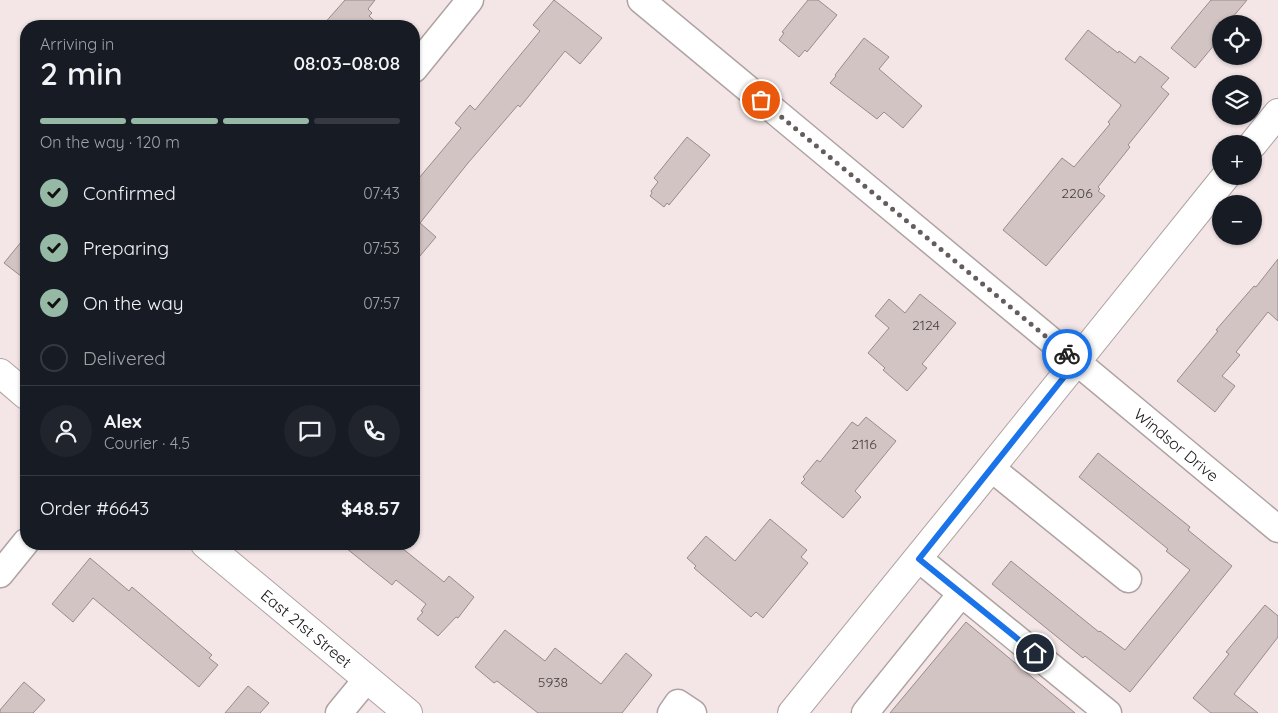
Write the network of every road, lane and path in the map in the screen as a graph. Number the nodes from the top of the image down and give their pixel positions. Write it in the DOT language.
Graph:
graph roads {
  1 [pos="470,0"];
  2 [pos="641,0"];
  3 [pos="420,62"];
  4 [pos="1278,113"];
  5 [pos="1260,135"];
  6 [pos="1219,185"];
  7 [pos="1076,362"];
  8 [pos="0,373"];
  9 [pos="20,390"];
  10 [pos="991,468"];
  11 [pos="1278,529"];
  12 [pos="20,549"];
  13 [pos="212,550"];
  14 [pos="919,559"];
  15 [pos="0,574"];
  16 [pos="1128,579"];
  17 [pos="962,594"];
  18 [pos="367,679"];
  19 [pos="339,713"];
  20 [pos="408,713"];
  21 [pos="671,713"];
  22 [pos="693,713"];
  23 [pos="792,713"];
  24 [pos="865,713"];
  25 [pos="1108,713"];
  1 -- 3 [label="street"];
  2 -- 7 [label="street, Windsor Drive"];
  4 -- 5 [label="main road"];
  6 -- 7 [label="main road"];
  7 -- 10 [label="main road"];
  7 -- 11 [label="street, Windsor Drive"];
  8 -- 9 [label="main road"];
  10 -- 14 [label="main road"];
  10 -- 16 [label="street"];
  12 -- 15 [label="street"];
  13 -- 18 [label="main road, East 21st Street"];
  14 -- 17 [label="street"];
  14 -- 23 [label="main road"];
  17 -- 24 [label="street"];
  17 -- 25 [label="street"];
  18 -- 19 [label="street"];
  18 -- 20 [label="main road, East 21st Street"];
  21 -- 22 [label="street"];
}
